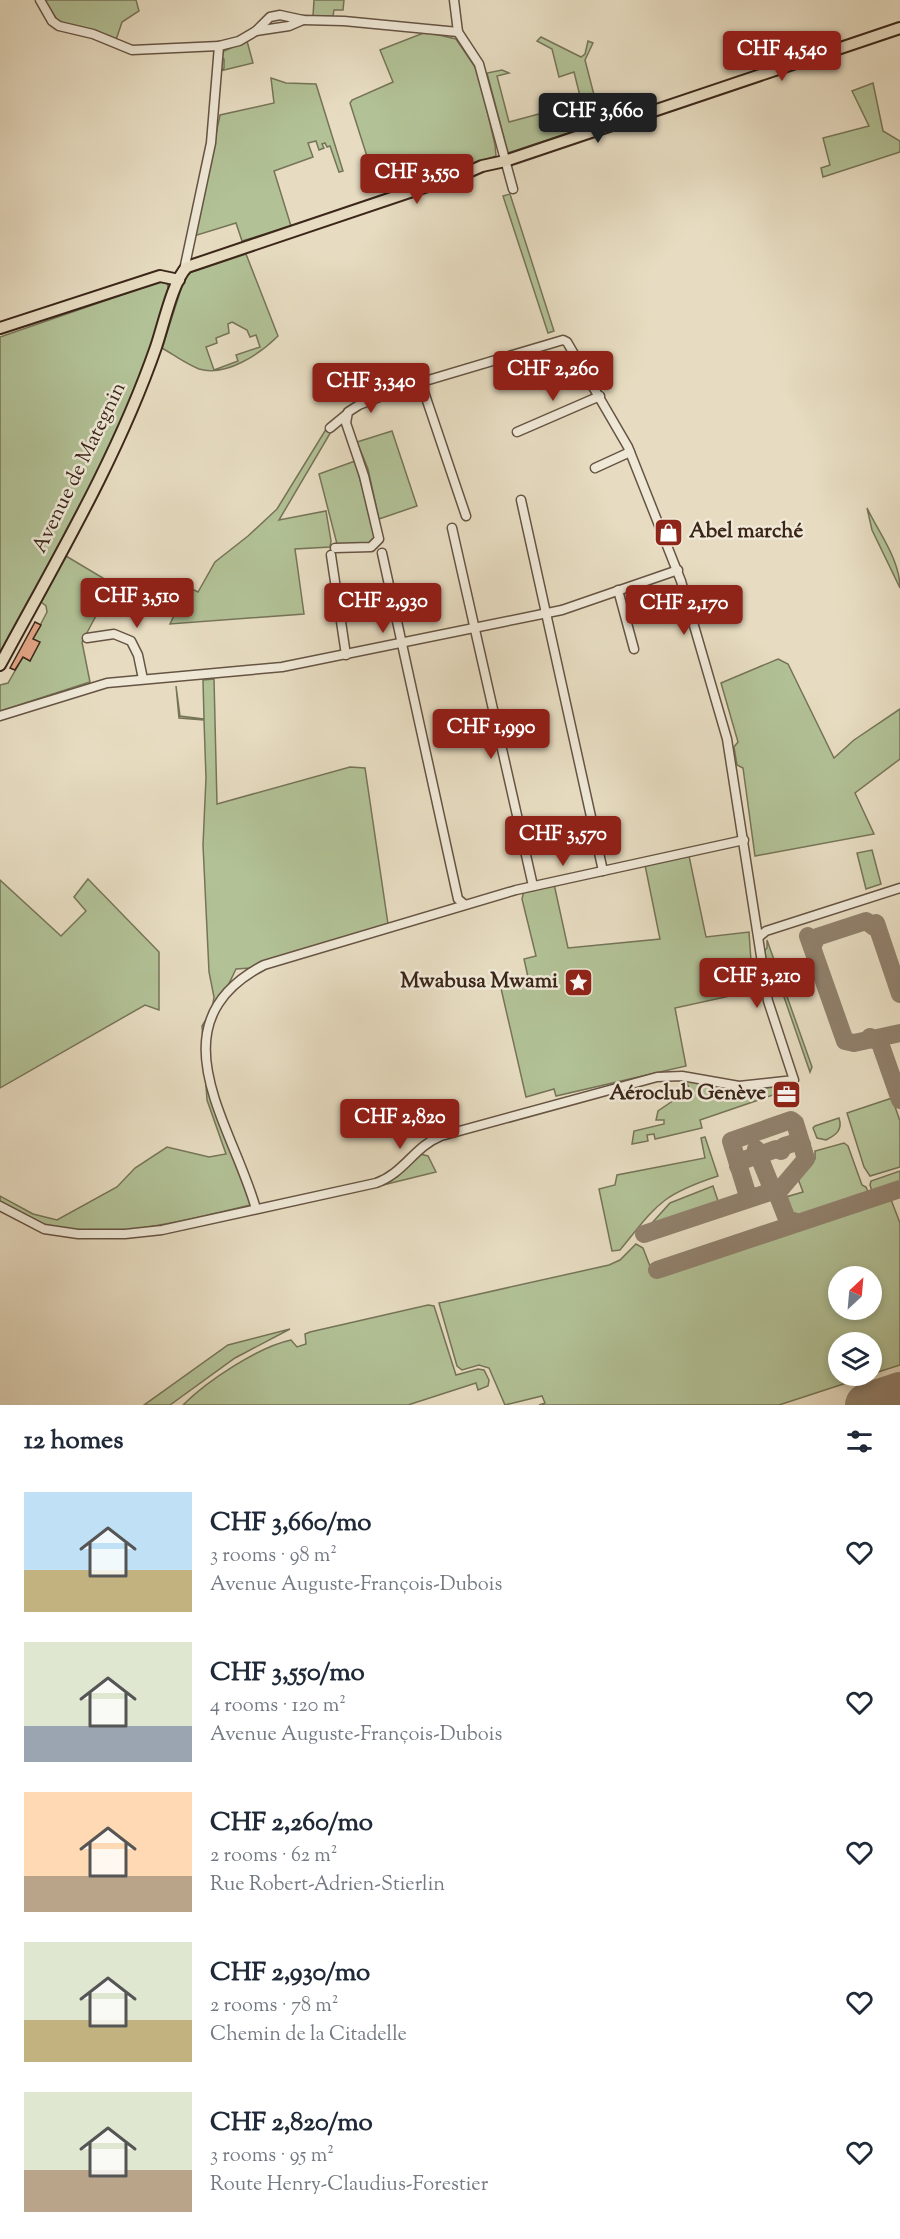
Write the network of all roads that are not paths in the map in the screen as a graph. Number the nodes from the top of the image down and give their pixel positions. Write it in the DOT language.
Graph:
graph roads {
  1 [pos="39,0"];
  2 [pos="454,0"];
  3 [pos="303,20"];
  4 [pos="896,29"];
  5 [pos="256,31"];
  6 [pos="458,32"];
  7 [pos="219,46"];
  8 [pos="505,161"];
  9 [pos="513,189"];
  10 [pos="181,275"];
  11 [pos="0,328"];
  12 [pos="421,383"];
  13 [pos="600,396"];
  14 [pos="347,414"];
  15 [pos="330,428"];
  16 [pos="517,432"];
  17 [pos="630,452"];
  18 [pos="595,468"];
  19 [pos="520,500"];
  20 [pos="466,516"];
  21 [pos="452,528"];
  22 [pos="382,553"];
  23 [pos="678,570"];
  24 [pos="618,590"];
  25 [pos="545,612"];
  26 [pos="474,627"];
  27 [pos="87,638"];
  28 [pos="401,643"];
  29 [pos="634,650"];
  30 [pos="346,655"];
  31 [pos="0,665"];
  32 [pos="143,679"];
  33 [pos="0,716"];
  34 [pos="744,840"];
  35 [pos="603,871"];
  36 [pos="533,886"];
  37 [pos="900,888"];
  38 [pos="464,904"];
  39 [pos="760,936"];
  40 [pos="0,1206"];
  41 [pos="256,1209"];
  1 -- 7 [label="street"];
  2 -- 6 [label="street"];
  3 -- 5 [label="street"];
  3 -- 5 [label="street"];
  3 -- 6 [label="street"];
  4 -- 8 [label="main road"];
  5 -- 7 [label="street"];
  6 -- 8 [label="street"];
  7 -- 10 [label="street, Avenue de Mategnin"];
  8 -- 9 [label="street"];
  8 -- 10 [label="main road"];
  10 -- 11 [label="main road"];
  10 -- 31 [label="main road, Avenue de Mategnin"];
  12 -- 13 [label="street"];
  12 -- 14 [label="street"];
  12 -- 20 [label="street"];
  13 -- 16 [label="street"];
  13 -- 17 [label="street"];
  14 -- 15 [label="street"];
  14 -- 30 [label="street"];
  17 -- 18 [label="street"];
  17 -- 23 [label="street"];
  19 -- 25 [label="street"];
  21 -- 26 [label="street"];
  22 -- 28 [label="street"];
  23 -- 24 [label="street"];
  23 -- 34 [label="street"];
  24 -- 25 [label="street"];
  24 -- 29 [label="street"];
  25 -- 26 [label="street"];
  25 -- 35 [label="street"];
  26 -- 28 [label="street"];
  26 -- 36 [label="street"];
  27 -- 32 [label="street"];
  28 -- 30 [label="street"];
  28 -- 38 [label="street"];
  30 -- 32 [label="street"];
  32 -- 33 [label="street"];
  34 -- 35 [label="street"];
  34 -- 39 [label="street"];
  35 -- 36 [label="street"];
  36 -- 38 [label="street"];
  37 -- 39 [label="street"];
  38 -- 41 [label="street"];
  39 -- 41 [label="street"];
  40 -- 41 [label="street"];
}
